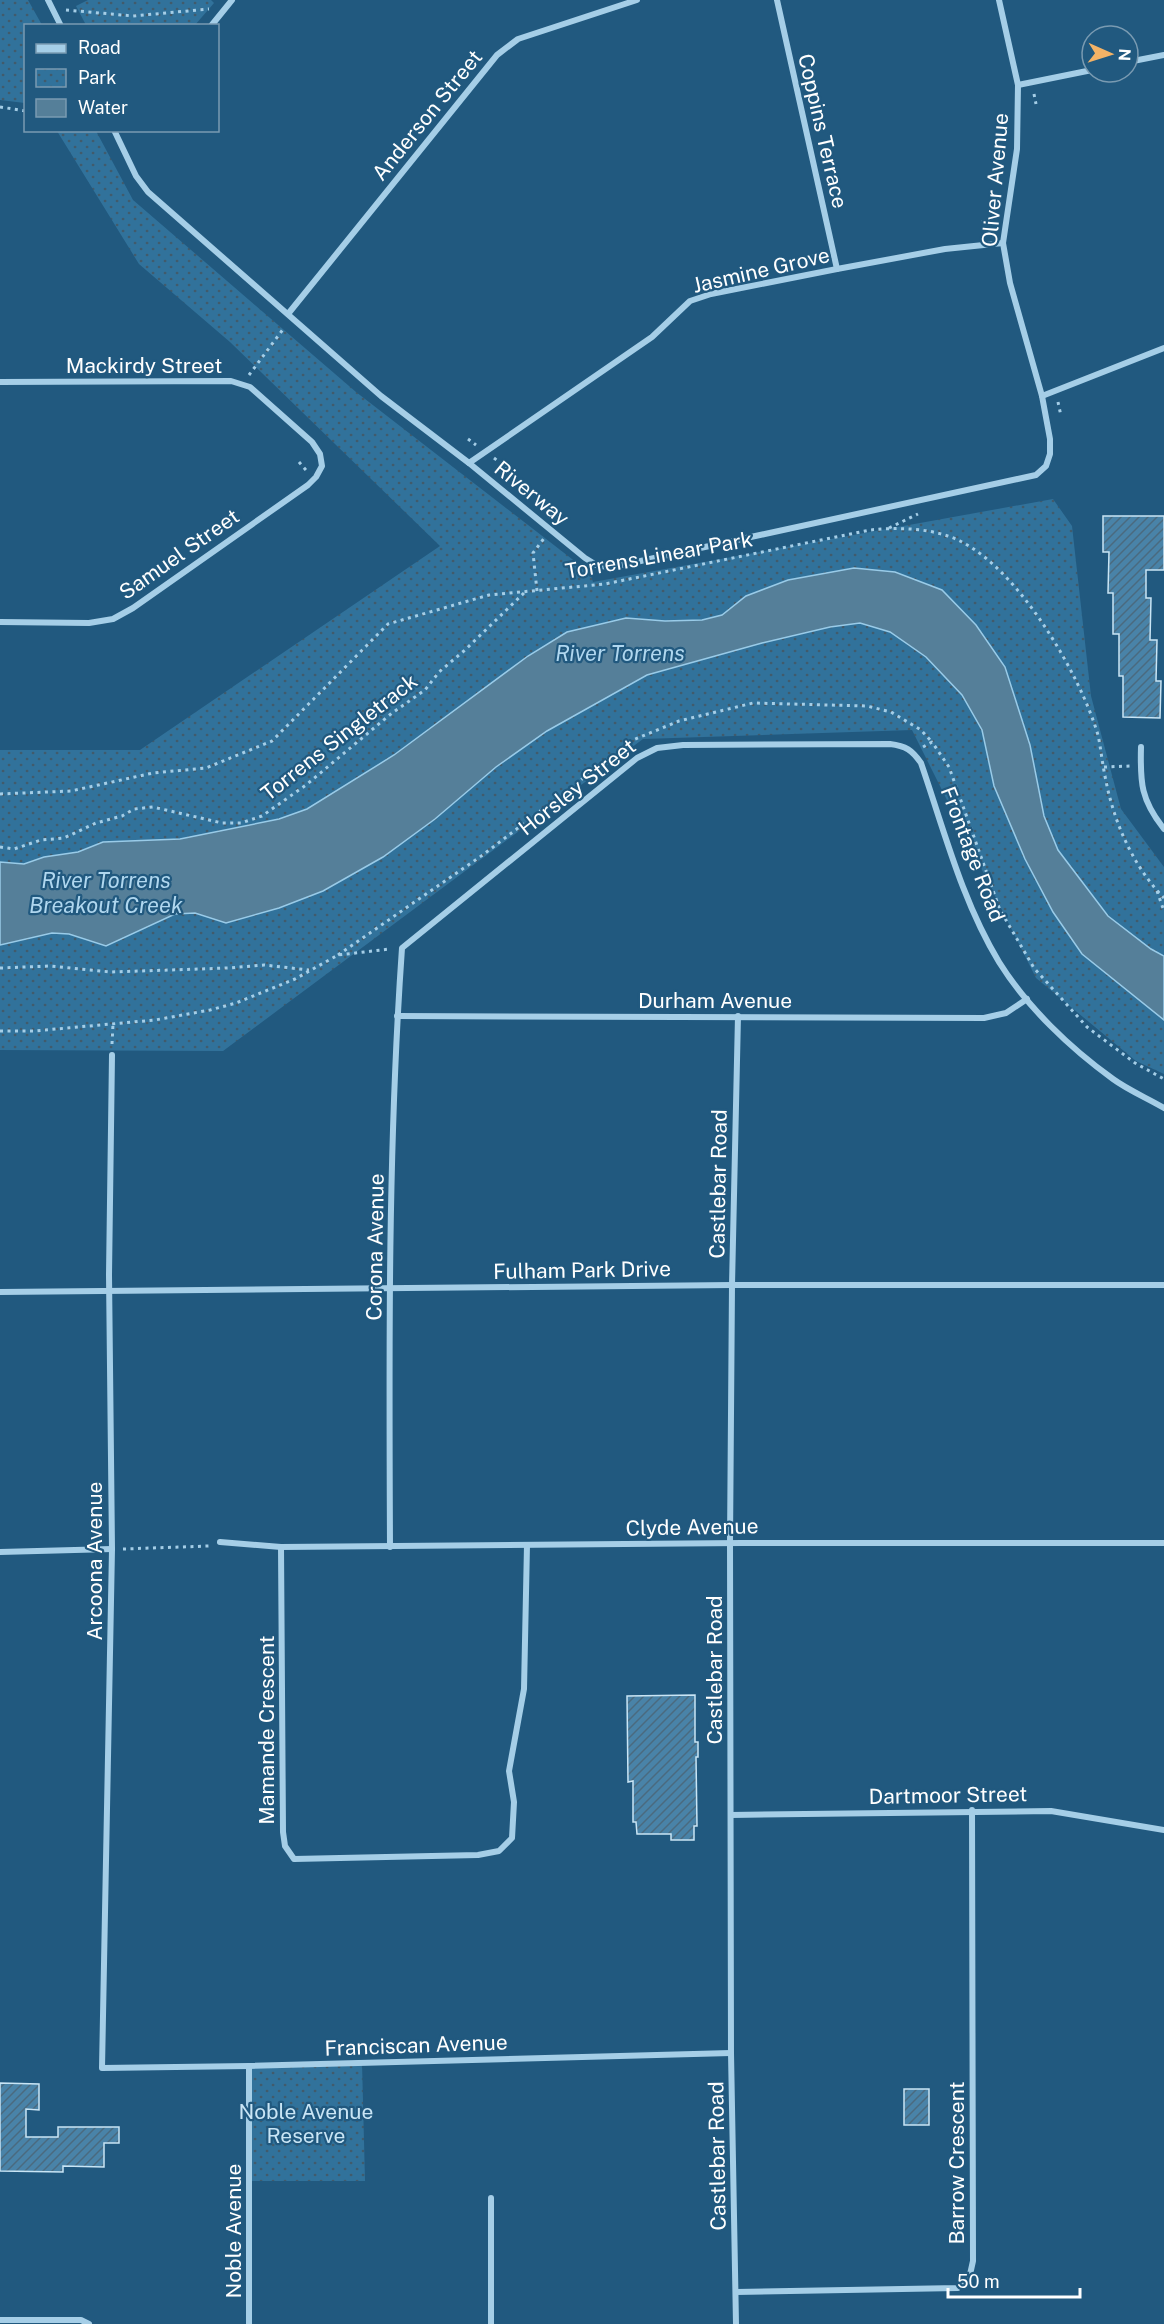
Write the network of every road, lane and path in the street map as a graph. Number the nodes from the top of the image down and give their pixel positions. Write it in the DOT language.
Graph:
graph roads {
  1 [pos="48,0"];
  2 [pos="232,0"];
  3 [pos="637,0"];
  4 [pos="777,0"];
  5 [pos="999,0"];
  6 [pos="226,8"];
  7 [pos="52,9"];
  8 [pos="60,24"];
  9 [pos="213,24"];
  10 [pos="1164,55"];
  11 [pos="1140,60"];
  12 [pos="1080,73"];
  13 [pos="1018,86"];
  14 [pos="0,107"];
  15 [pos="24,111"];
  16 [pos="115,132"];
  17 [pos="1003,243"];
  18 [pos="837,269"];
  19 [pos="288,314"];
  20 [pos="1164,348"];
  21 [pos="250,372"];
  22 [pos="0,382"];
  23 [pos="1042,396"];
  24 [pos="469,463"];
  25 [pos="322,466"];
  26 [pos="1046,466"];
  27 [pos="552,529"];
  28 [pos="526,591"];
  29 [pos="537,591"];
  30 [pos="0,622"];
  31 [pos="932,742"];
  32 [pos="1142,747"];
  33 [pos="913,752"];
  34 [pos="1104,766"];
  35 [pos="1140,766"];
  36 [pos="0,794"];
  37 [pos="1164,829"];
  38 [pos="0,847"];
  39 [pos="1156,890"];
  40 [pos="1164,898"];
  41 [pos="1164,910"];
  42 [pos="402,948"];
  43 [pos="338,956"];
  44 [pos="0,968"];
  45 [pos="309,970"];
  46 [pos="1027,999"];
  47 [pos="397,1016"];
  48 [pos="738,1016"];
  49 [pos="113,1024"];
  50 [pos="0,1031"];
  51 [pos="112,1055"];
  52 [pos="1164,1079"];
  53 [pos="1164,1108"];
  54 [pos="732,1285"];
  55 [pos="1164,1285"];
  56 [pos="389,1290"];
  57 [pos="109,1291"];
  58 [pos="0,1292"];
  59 [pos="220,1542"];
  60 [pos="228,1543"];
  61 [pos="730,1543"];
  62 [pos="1164,1543"];
  63 [pos="526,1545"];
  64 [pos="281,1547"];
  65 [pos="390,1547"];
  66 [pos="112,1549"];
  67 [pos="0,1552"];
  68 [pos="972,1810"];
  69 [pos="731,1815"];
  70 [pos="1164,1830"];
  71 [pos="731,2053"];
  72 [pos="249,2066"];
  73 [pos="102,2068"];
  74 [pos="490,2198"];
  75 [pos="736,2292"];
  76 [pos="0,2320"];
  77 [pos="89,2324"];
  78 [pos="249,2324"];
  79 [pos="491,2324"];
  80 [pos="736,2324"];
  1 -- 7 [label="street"];
  2 -- 6 [label="street"];
  3 -- 19 [label="street, Anderson Street"];
  4 -- 18 [label="street, Coppins Terrace"];
  5 -- 13 [label="street, Oliver Avenue"];
  6 -- 7 [label="path"];
  6 -- 9 [label="street"];
  7 -- 8 [label="street"];
  10 -- 11 [label="street"];
  12 -- 13 [label="street"];
  13 -- 17 [label="street, Oliver Avenue"];
  14 -- 15 [label="path"];
  16 -- 19 [label="street, Riverway"];
  17 -- 18 [label="street, Jasmine Grove"];
  17 -- 23 [label="street, Oliver Avenue"];
  18 -- 24 [label="street, Jasmine Grove"];
  19 -- 21 [label="path"];
  19 -- 24 [label="street, Riverway"];
  20 -- 23 [label="street"];
  22 -- 25 [label="street, Mackirdy Street"];
  23 -- 26 [label="street, Oliver Avenue"];
  24 -- 27 [label="street, Riverway"];
  25 -- 30 [label="street, Samuel Street"];
  26 -- 27 [label="street, Riverway"];
  27 -- 29 [label="path"];
  28 -- 29 [label="path, Torrens Linear Park"];
  28 -- 36 [label="path, Torrens Linear Park"];
  28 -- 38 [label="path, Torrens Singletrack"];
  29 -- 34 [label="path, Torrens Linear Park"];
  31 -- 33 [label="path"];
  31 -- 43 [label="path"];
  31 -- 52 [label="path"];
  32 -- 35 [label="street"];
  33 -- 42 [label="street, Horsley Street"];
  33 -- 46 [label="street, Frontage Road"];
  34 -- 35 [label="path"];
  34 -- 39 [label="path, Torrens Linear Park"];
  35 -- 37 [label="street"];
  39 -- 40 [label="path, Torrens Linear Park"];
  39 -- 41 [label="path"];
  42 -- 43 [label="path"];
  42 -- 47 [label="street, Corona Avenue"];
  43 -- 45 [label="path"];
  44 -- 45 [label="path"];
  45 -- 49 [label="path"];
  46 -- 48 [label="street, Durham Avenue"];
  46 -- 53 [label="street, Frontage Road"];
  47 -- 48 [label="street, Durham Avenue"];
  47 -- 56 [label="street, Corona Avenue"];
  48 -- 54 [label="street, Castlebar Road"];
  49 -- 50 [label="path"];
  49 -- 51 [label="path"];
  51 -- 57 [label="street, Arcoona Avenue"];
  54 -- 55 [label="street, Fulham Park Drive"];
  54 -- 56 [label="street, Fulham Park Drive"];
  54 -- 61 [label="street, Castlebar Road"];
  56 -- 57 [label="street, Fulham Park Drive"];
  56 -- 65 [label="street, Corona Avenue"];
  57 -- 58 [label="street, Fulham Park Drive"];
  57 -- 66 [label="street, Arcoona Avenue"];
  59 -- 60 [label="street, Clyde Avenue"];
  60 -- 64 [label="street, Clyde Avenue"];
  60 -- 66 [label="path"];
  61 -- 62 [label="street, Clyde Avenue"];
  61 -- 63 [label="street, Clyde Avenue"];
  61 -- 69 [label="street, Castlebar Road"];
  63 -- 64 [label="street, Mamande Crescent"];
  63 -- 65 [label="street, Clyde Avenue"];
  64 -- 65 [label="street, Clyde Avenue"];
  66 -- 67 [label="street"];
  66 -- 73 [label="street, Arcoona Avenue"];
  68 -- 69 [label="street, Dartmoor Street"];
  68 -- 70 [label="street, Dartmoor Street"];
  68 -- 75 [label="street, Barrow Crescent"];
  69 -- 71 [label="street, Castlebar Road"];
  71 -- 72 [label="street, Franciscan Avenue"];
  71 -- 75 [label="street, Castlebar Road"];
  72 -- 73 [label="street, Franciscan Avenue"];
  72 -- 78 [label="street, Noble Avenue"];
  74 -- 79 [label="street"];
  75 -- 80 [label="street, Castlebar Road"];
  76 -- 77 [label="street"];
}
